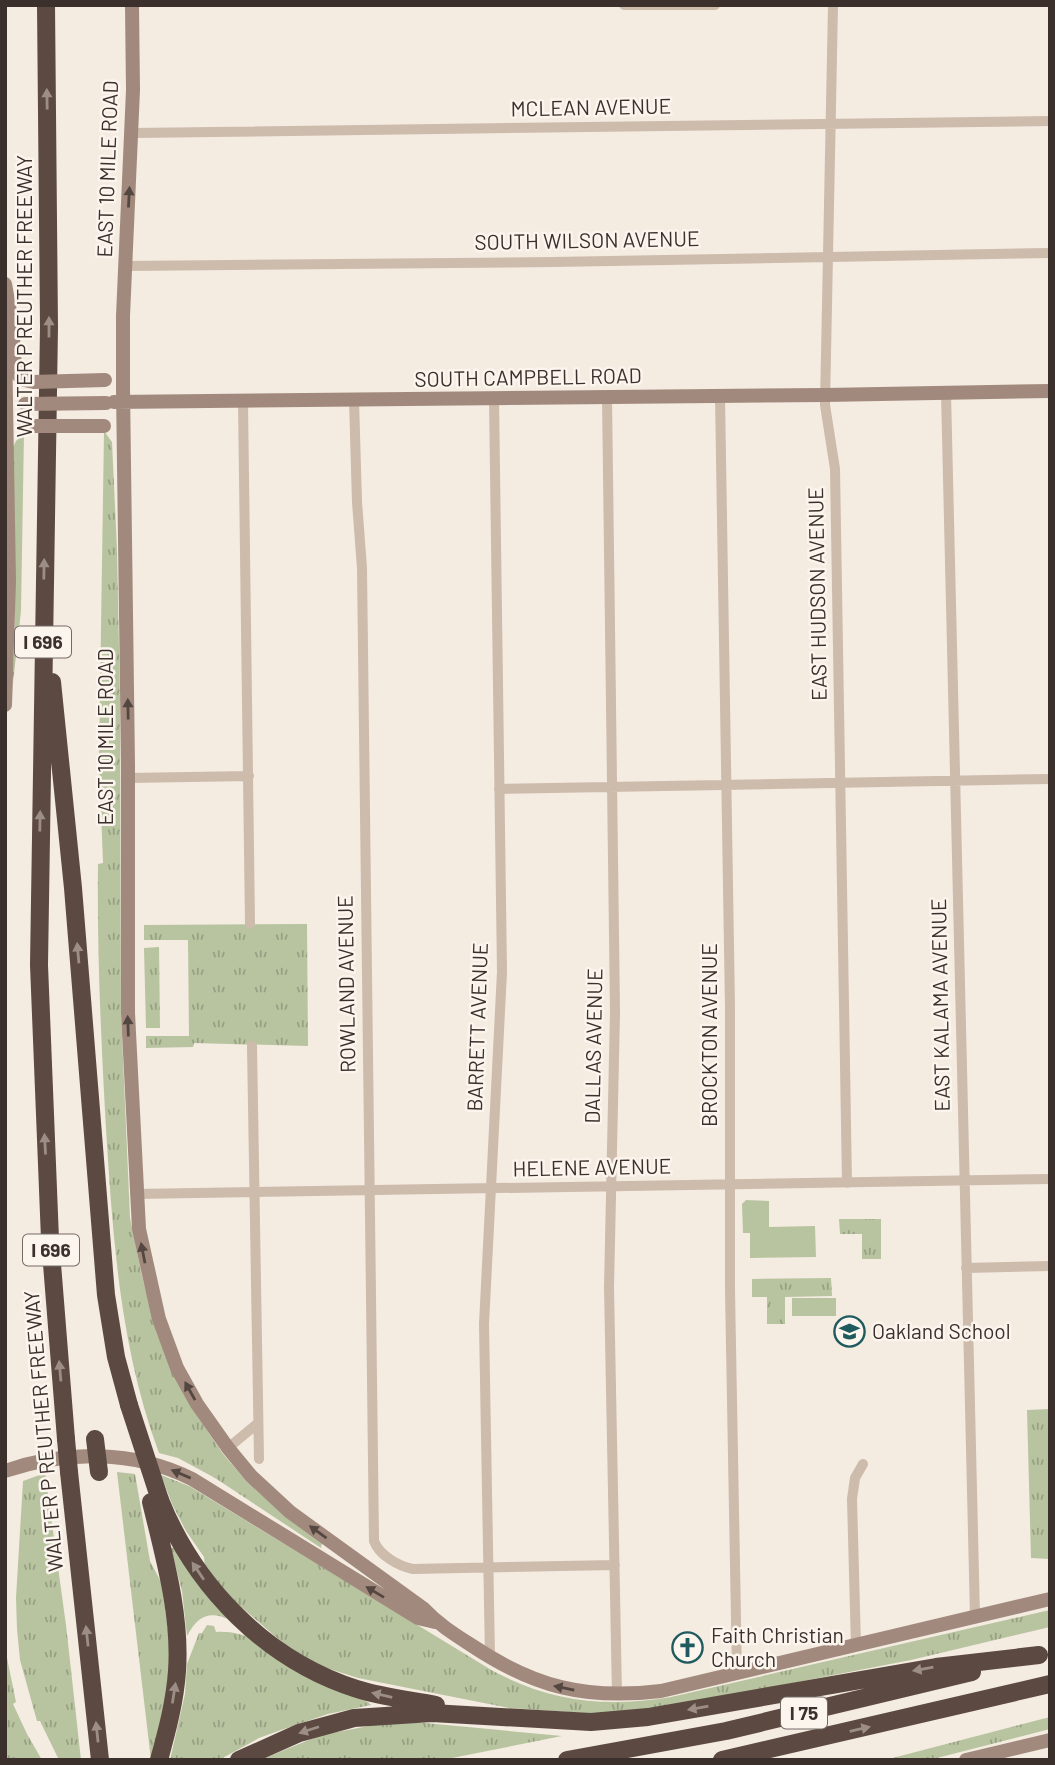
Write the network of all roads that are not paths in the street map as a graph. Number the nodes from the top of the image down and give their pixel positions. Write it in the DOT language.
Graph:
graph roads {
  1 [pos="46,5"];
  2 [pos="132,5"];
  3 [pos="624,5"];
  4 [pos="715,5"];
  5 [pos="833,5"];
  6 [pos="1050,121"];
  7 [pos="831,124"];
  8 [pos="132,133"];
  9 [pos="1050,253"];
  10 [pos="828,256"];
  11 [pos="125,265"];
  12 [pos="5,284"];
  13 [pos="5,341"];
  14 [pos="123,361"];
  15 [pos="1050,391"];
  16 [pos="946,393"];
  17 [pos="825,395"];
  18 [pos="720,396"];
  19 [pos="607,397"];
  20 [pos="494,398"];
  21 [pos="354,400"];
  22 [pos="123,402"];
  23 [pos="243,402"];
  24 [pos="6,404"];
  25 [pos="8,445"];
  26 [pos="7,538"];
  27 [pos="126,545"];
  28 [pos="43,598"];
  29 [pos="6,672"];
  30 [pos="5,705"];
  31 [pos="249,776"];
  32 [pos="129,778"];
  33 [pos="1050,779"];
  34 [pos="956,781"];
  35 [pos="840,783"];
  36 [pos="727,785"];
  37 [pos="613,787"];
  38 [pos="499,789"];
  39 [pos="250,923"];
  40 [pos="252,1046"];
  41 [pos="1050,1179"];
  42 [pos="964,1181"];
  43 [pos="847,1183"];
  44 [pos="730,1185"];
  45 [pos="611,1187"];
  46 [pos="490,1188"];
  47 [pos="370,1190"];
  48 [pos="255,1192"];
  49 [pos="135,1194"];
  50 [pos="1050,1266"];
  51 [pos="966,1268"];
  52 [pos="258,1423"];
  53 [pos="95,1439"];
  54 [pos="228,1448"];
  55 [pos="259,1459"];
  56 [pos="863,1464"];
  57 [pos="5,1471"];
  58 [pos="99,1472"];
  59 [pos="155,1501"];
  60 [pos="615,1565"];
  61 [pos="489,1567"];
  62 [pos="1050,1599"];
  63 [pos="975,1617"];
  64 [pos="436,1622"];
  65 [pos="856,1646"];
  66 [pos="1044,1654"];
  67 [pos="490,1658"];
  68 [pos="737,1674"];
  69 [pos="1050,1684"];
  70 [pos="617,1695"];
  71 [pos="498,1717"];
  72 [pos="1050,1740"];
  73 [pos="976,1759"];
  74 [pos="100,1760"];
  75 [pos="159,1760"];
  76 [pos="239,1760"];
  77 [pos="567,1760"];
  78 [pos="722,1760"];
  28 -- 1 [label="highway, WALTER P REUTHER FREEWAY / I 696, one-way"];
  2 -- 8 [label="main road, EAST 10 MILE ROAD"];
  3 -- 4 [label="street"];
  5 -- 7 [label="street, EAST HUDSON AVENUE"];
  6 -- 7 [label="street, MCLEAN AVENUE"];
  7 -- 8 [label="street, MCLEAN AVENUE"];
  7 -- 10 [label="street, EAST HUDSON AVENUE"];
  11 -- 8 [label="main road, EAST 10 MILE ROAD, one-way"];
  9 -- 10 [label="street, SOUTH WILSON AVENUE"];
  10 -- 11 [label="street, SOUTH WILSON AVENUE"];
  10 -- 17 [label="street, EAST HUDSON AVENUE"];
  11 -- 14 [label="main road, EAST 10 MILE ROAD"];
  12 -- 14 [label="main road, bridge"];
  13 -- 24 [label="main road"];
  14 -- 22 [label="main road, EAST 10 MILE ROAD"];
  15 -- 16 [label="main road, SOUTH CAMPBELL ROAD"];
  16 -- 17 [label="main road, SOUTH CAMPBELL ROAD"];
  16 -- 34 [label="street, EAST KALAMA AVENUE"];
  17 -- 18 [label="main road, SOUTH CAMPBELL ROAD"];
  17 -- 35 [label="street, EAST HUDSON AVENUE"];
  18 -- 19 [label="main road, SOUTH CAMPBELL ROAD"];
  18 -- 36 [label="street, BROCKTON AVENUE"];
  19 -- 20 [label="main road, SOUTH CAMPBELL ROAD"];
  19 -- 37 [label="street, DALLAS AVENUE"];
  20 -- 21 [label="main road, SOUTH CAMPBELL ROAD"];
  20 -- 38 [label="street, BARRETT AVENUE"];
  21 -- 23 [label="main road, SOUTH CAMPBELL ROAD"];
  21 -- 47 [label="street, ROWLAND AVENUE"];
  22 -- 23 [label="main road, SOUTH CAMPBELL ROAD"];
  22 -- 24 [label="main road, SOUTH CAMPBELL ROAD, bridge"];
  22 -- 27 [label="main road, EAST 10 MILE ROAD"];
  23 -- 31 [label="street"];
  24 -- 25 [label="main road"];
  25 -- 26 [label="main road"];
  25 -- 27 [label="main road, bridge"];
  26 -- 29 [label="main road"];
  32 -- 27 [label="main road, EAST 10 MILE ROAD, one-way"];
  59 -- 28 [label="highway, one-way, bridge"];
  74 -- 28 [label="highway, WALTER P REUTHER FREEWAY / I 696, one-way, bridge"];
  29 -- 30 [label="main road"];
  31 -- 32 [label="street"];
  31 -- 39 [label="street"];
  49 -- 32 [label="main road, EAST 10 MILE ROAD, one-way"];
  33 -- 34 [label="street"];
  34 -- 35 [label="street"];
  34 -- 42 [label="street, EAST KALAMA AVENUE"];
  35 -- 36 [label="street"];
  35 -- 43 [label="street, EAST HUDSON AVENUE"];
  36 -- 37 [label="street"];
  36 -- 44 [label="street, BROCKTON AVENUE"];
  37 -- 38 [label="street"];
  37 -- 45 [label="street, DALLAS AVENUE"];
  38 -- 46 [label="street, BARRETT AVENUE"];
  40 -- 48 [label="street"];
  41 -- 42 [label="street, HELENE AVENUE"];
  42 -- 43 [label="street, HELENE AVENUE"];
  42 -- 51 [label="street, EAST KALAMA AVENUE"];
  43 -- 44 [label="street, HELENE AVENUE"];
  44 -- 45 [label="street, HELENE AVENUE"];
  44 -- 68 [label="street, BROCKTON AVENUE"];
  45 -- 46 [label="street, HELENE AVENUE"];
  45 -- 60 [label="street, DALLAS AVENUE"];
  46 -- 47 [label="street, HELENE AVENUE"];
  46 -- 61 [label="street, BARRETT AVENUE"];
  47 -- 48 [label="street, HELENE AVENUE"];
  47 -- 61 [label="street, ROWLAND AVENUE"];
  48 -- 49 [label="street, HELENE AVENUE"];
  48 -- 52 [label="street"];
  54 -- 49 [label="main road, EAST 10 MILE ROAD, one-way"];
  50 -- 51 [label="street"];
  51 -- 63 [label="street, EAST KALAMA AVENUE"];
  52 -- 54 [label="street"];
  52 -- 55 [label="street"];
  53 -- 58 [label="highway, bridge"];
  64 -- 54 [label="main road, EAST 10 MILE ROAD, one-way"];
  56 -- 65 [label="street"];
  64 -- 57 [label="main road, one-way"];
  71 -- 59 [label="highway, one-way"];
  75 -- 59 [label="highway, one-way"];
  60 -- 61 [label="street"];
  60 -- 70 [label="street, DALLAS AVENUE"];
  61 -- 67 [label="street, BARRETT AVENUE"];
  62 -- 63 [label="main road"];
  63 -- 65 [label="main road"];
  64 -- 67 [label="main road"];
  65 -- 68 [label="main road"];
  66 -- 71 [label="highway, one-way"];
  66 -- 77 [label="highway, I 75"];
  70 -- 67 [label="main road, one-way"];
  68 -- 70 [label="main road"];
  78 -- 69 [label="highway, I 75, one-way"];
  71 -- 76 [label="highway, one-way"];
  72 -- 73 [label="main road"];
}
